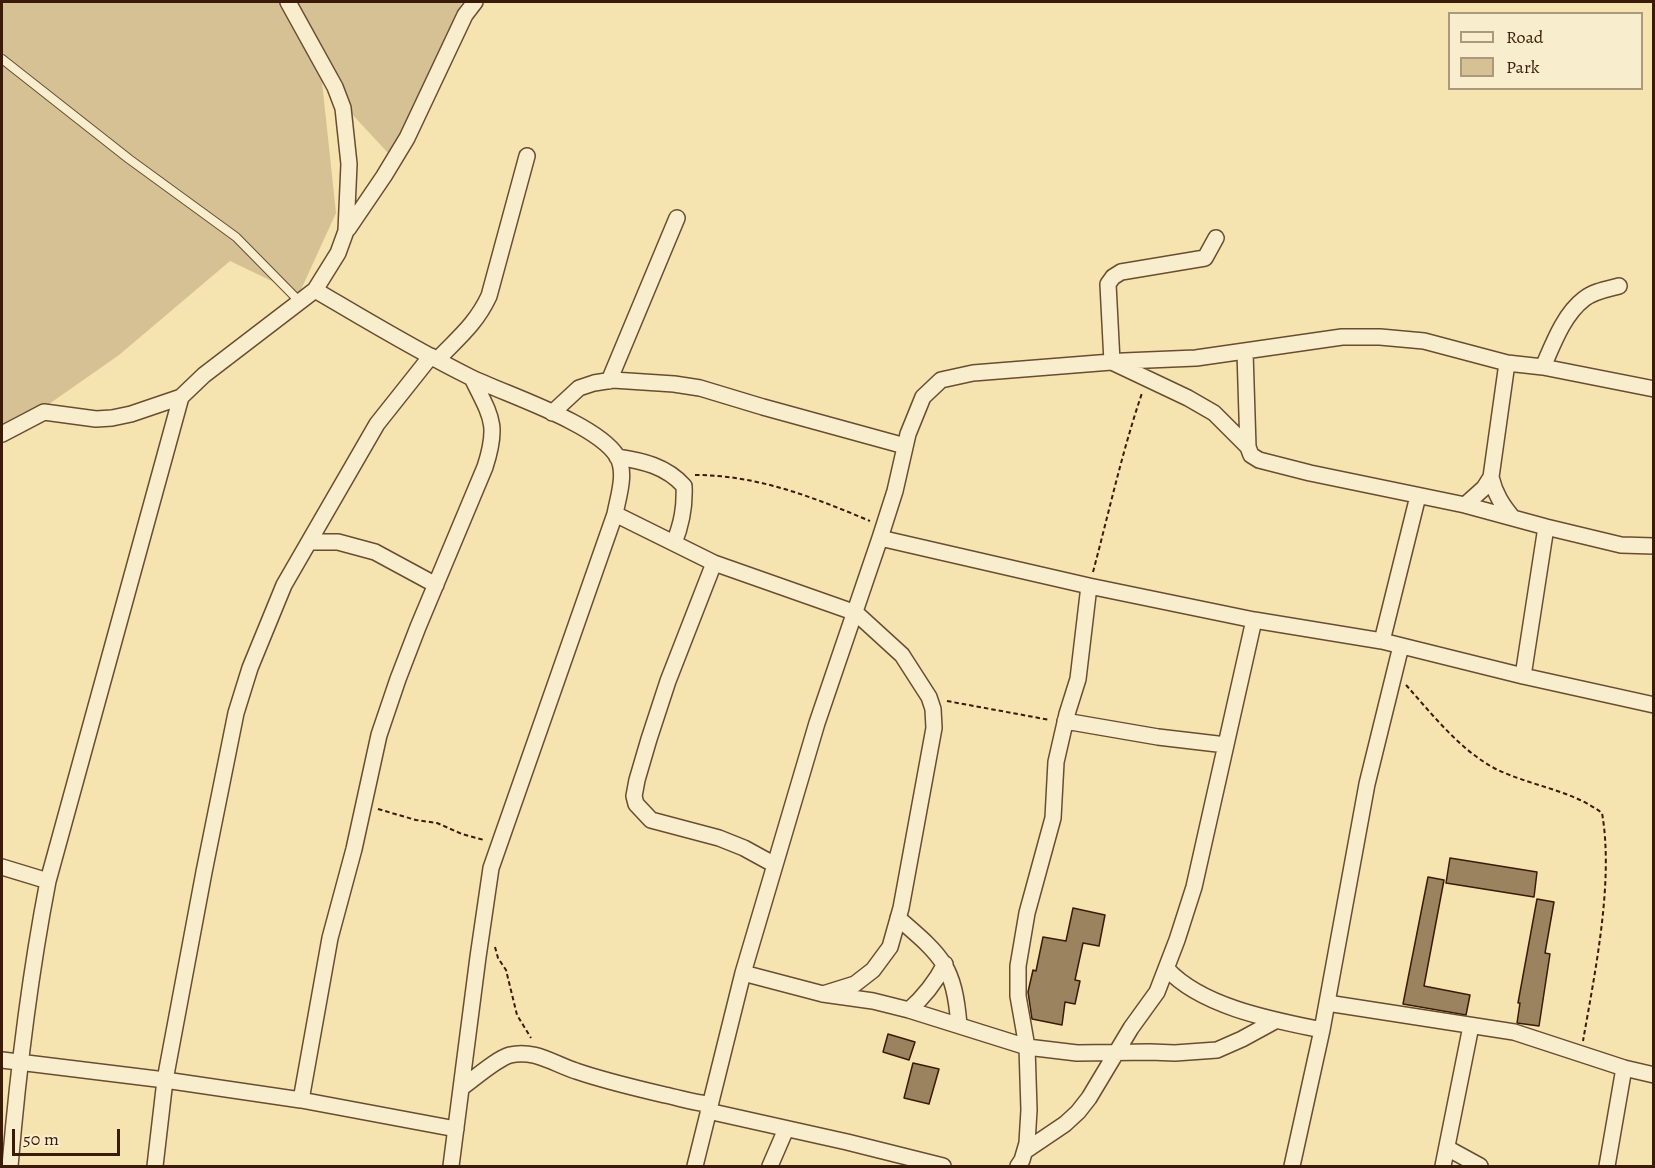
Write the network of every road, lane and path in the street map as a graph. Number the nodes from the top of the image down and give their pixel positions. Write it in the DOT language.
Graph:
graph roads {
  1 [pos="288,2"];
  2 [pos="475,2"];
  3 [pos="2,59"];
  4 [pos="527,156"];
  5 [pos="677,218"];
  6 [pos="346,231"];
  7 [pos="1216,238"];
  8 [pos="1619,285"];
  9 [pos="315,290"];
  10 [pos="300,303"];
  11 [pos="1245,352"];
  12 [pos="434,358"];
  13 [pos="1112,362"];
  14 [pos="1507,363"];
  15 [pos="1543,367"];
  16 [pos="472,378"];
  17 [pos="1147,379"];
  18 [pos="609,381"];
  19 [pos="1653,389"];
  20 [pos="181,397"];
  21 [pos="552,413"];
  22 [pos="2,434"];
  23 [pos="905,446"];
  24 [pos="1248,447"];
  25 [pos="617,457"];
  26 [pos="674,475"];
  27 [pos="1491,477"];
  28 [pos="1418,496"];
  29 [pos="1465,505"];
  30 [pos="615,514"];
  31 [pos="1514,518"];
  32 [pos="1546,527"];
  33 [pos="882,533"];
  34 [pos="310,542"];
  35 [pos="674,543"];
  36 [pos="1653,546"];
  37 [pos="714,563"];
  38 [pos="436,585"];
  39 [pos="1089,586"];
  40 [pos="856,613"];
  41 [pos="1254,620"];
  42 [pos="1382,641"];
  43 [pos="1401,646"];
  44 [pos="1394,672"];
  45 [pos="1523,676"];
  46 [pos="929,697"];
  47 [pos="1653,705"];
  48 [pos="1064,727"];
  49 [pos="1226,745"];
  50 [pos="364,804"];
  51 [pos="499,844"];
  52 [pos="775,865"];
  53 [pos="2,867"];
  54 [pos="48,881"];
  55 [pos="898,918"];
  56 [pos="481,933"];
  57 [pos="945,964"];
  58 [pos="1167,969"];
  59 [pos="743,973"];
  60 [pos="824,994"];
  61 [pos="1327,1003"];
  62 [pos="909,1010"];
  63 [pos="1275,1021"];
  64 [pos="959,1025"];
  65 [pos="1471,1026"];
  66 [pos="1322,1030"];
  67 [pos="1028,1047"];
  68 [pos="1116,1054"];
  69 [pos="1581,1054"];
  70 [pos="545,1059"];
  71 [pos="2,1060"];
  72 [pos="21,1063"];
  73 [pos="1624,1068"];
  74 [pos="1653,1075"];
  75 [pos="165,1080"];
  76 [pos="460,1088"];
  77 [pos="301,1100"];
  78 [pos="709,1108"];
  79 [pos="456,1129"];
  80 [pos="786,1129"];
  81 [pos="1447,1148"];
  82 [pos="1025,1151"];
  83 [pos="10,1167"];
  84 [pos="155,1167"];
  85 [pos="451,1167"];
  86 [pos="695,1167"];
  87 [pos="770,1167"];
  88 [pos="943,1167"];
  89 [pos="1018,1167"];
  90 [pos="1293,1167"];
  91 [pos="1443,1167"];
  92 [pos="1480,1167"];
  93 [pos="1607,1167"];
  1 -- 6 [label="street"];
  2 -- 6 [label="street"];
  3 -- 10 [label="lane"];
  4 -- 12 [label="street"];
  5 -- 18 [label="street"];
  6 -- 9 [label="street"];
  7 -- 13 [label="street"];
  8 -- 15 [label="street"];
  9 -- 10 [label="street"];
  9 -- 12 [label="street"];
  10 -- 20 [label="street"];
  11 -- 13 [label="street"];
  11 -- 14 [label="street"];
  11 -- 24 [label="street"];
  12 -- 16 [label="street"];
  12 -- 34 [label="street"];
  13 -- 17 [label="street"];
  13 -- 23 [label="street"];
  14 -- 15 [label="street"];
  14 -- 27 [label="street"];
  15 -- 19 [label="street"];
  16 -- 21 [label="street"];
  16 -- 38 [label="street"];
  17 -- 24 [label="street"];
  17 -- 39 [label="path"];
  18 -- 21 [label="street"];
  18 -- 23 [label="street"];
  20 -- 22 [label="street"];
  20 -- 54 [label="street"];
  21 -- 25 [label="street"];
  23 -- 33 [label="street"];
  24 -- 28 [label="street"];
  25 -- 26 [label="street"];
  25 -- 30 [label="street"];
  26 -- 33 [label="path"];
  26 -- 35 [label="street"];
  27 -- 29 [label="street"];
  27 -- 31 [label="street"];
  28 -- 29 [label="street"];
  28 -- 42 [label="street"];
  29 -- 31 [label="street"];
  30 -- 35 [label="street"];
  30 -- 51 [label="street"];
  31 -- 32 [label="street"];
  32 -- 36 [label="street"];
  32 -- 45 [label="street"];
  33 -- 39 [label="street"];
  33 -- 40 [label="street"];
  34 -- 38 [label="street"];
  34 -- 75 [label="street"];
  35 -- 37 [label="street"];
  37 -- 40 [label="street"];
  37 -- 52 [label="street"];
  38 -- 50 [label="street"];
  39 -- 41 [label="street"];
  39 -- 48 [label="street"];
  40 -- 46 [label="street"];
  40 -- 52 [label="street"];
  41 -- 42 [label="street"];
  41 -- 49 [label="street"];
  42 -- 43 [label="street"];
  43 -- 44 [label="street"];
  43 -- 45 [label="street"];
  44 -- 61 [label="street"];
  44 -- 69 [label="path"];
  45 -- 47 [label="street"];
  46 -- 48 [label="path"];
  46 -- 55 [label="street"];
  48 -- 49 [label="street"];
  48 -- 67 [label="street"];
  49 -- 58 [label="street"];
  50 -- 51 [label="path"];
  50 -- 77 [label="street"];
  51 -- 56 [label="street"];
  52 -- 59 [label="street"];
  53 -- 54 [label="street"];
  54 -- 72 [label="street"];
  55 -- 57 [label="street"];
  55 -- 60 [label="street"];
  56 -- 70 [label="path"];
  56 -- 76 [label="street"];
  57 -- 62 [label="street"];
  57 -- 64 [label="street"];
  58 -- 63 [label="street"];
  58 -- 68 [label="street"];
  59 -- 60 [label="street"];
  59 -- 78 [label="street"];
  60 -- 62 [label="street"];
  61 -- 65 [label="street"];
  61 -- 66 [label="street"];
  62 -- 64 [label="street"];
  63 -- 66 [label="street"];
  63 -- 68 [label="street"];
  64 -- 67 [label="street"];
  65 -- 69 [label="street"];
  65 -- 81 [label="street"];
  66 -- 90 [label="street"];
  67 -- 68 [label="street"];
  67 -- 82 [label="street"];
  68 -- 82 [label="street"];
  69 -- 73 [label="street"];
  70 -- 76 [label="street"];
  70 -- 78 [label="street"];
  71 -- 72 [label="street"];
  72 -- 75 [label="street"];
  72 -- 83 [label="street"];
  73 -- 74 [label="street"];
  73 -- 93 [label="street"];
  75 -- 77 [label="street"];
  75 -- 84 [label="street"];
  76 -- 79 [label="street"];
  77 -- 79 [label="street"];
  78 -- 80 [label="street"];
  78 -- 86 [label="street"];
  79 -- 85 [label="street"];
  80 -- 87 [label="street"];
  80 -- 88 [label="street"];
  81 -- 91 [label="street"];
  81 -- 92 [label="street"];
  82 -- 89 [label="street"];
}
